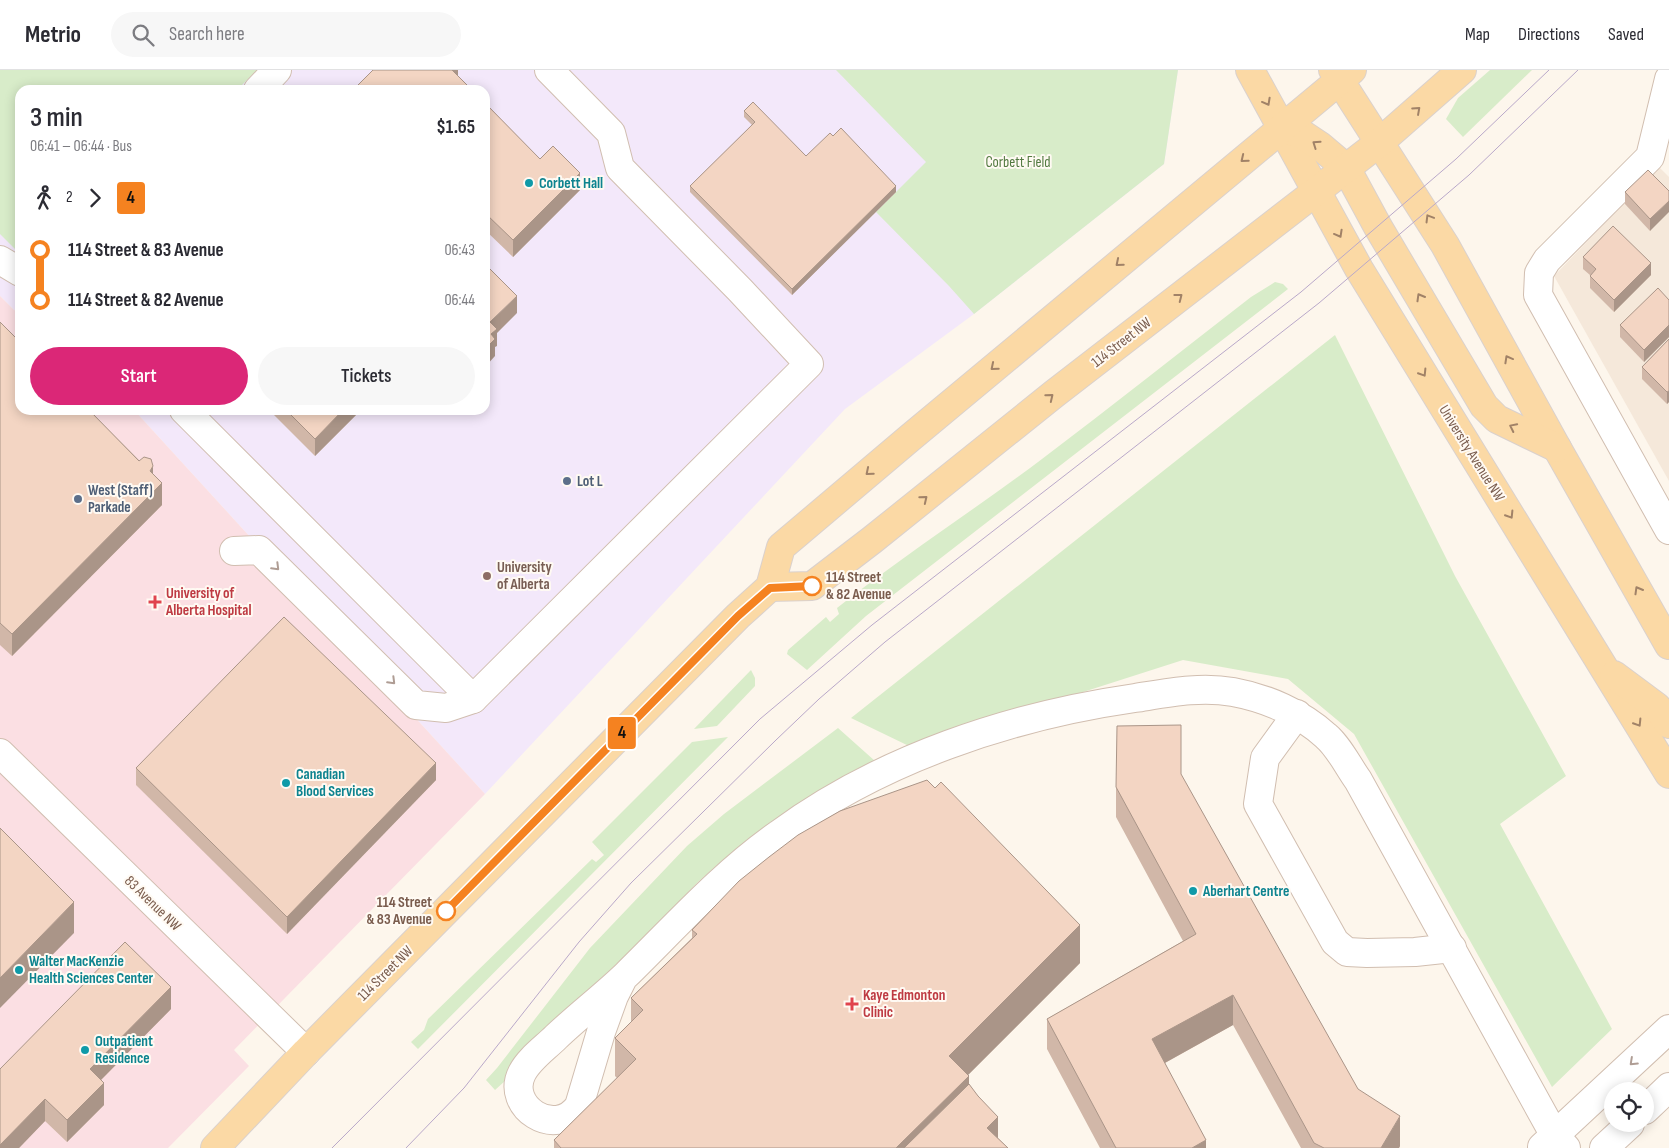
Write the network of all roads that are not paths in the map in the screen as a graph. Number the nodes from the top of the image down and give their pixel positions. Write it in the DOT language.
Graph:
graph roads {
  1 [pos="278,70"];
  2 [pos="549,70"];
  3 [pos="1250,70"];
  4 [pos="1462,70"];
  5 [pos="1342,74"];
  6 [pos="1669,80"];
  7 [pos="263,85"];
  8 [pos="1664,124"];
  9 [pos="1281,128"];
  10 [pos="1380,142"];
  11 [pos="1346,168"];
  12 [pos="1316,191"];
  13 [pos="0,260"];
  14 [pos="15,269"];
  15 [pos="189,415"];
  16 [pos="1557,448"];
  17 [pos="1669,530"];
  18 [pos="234,551"];
  19 [pos="770,588"];
  20 [pos="1669,645"];
  21 [pos="1603,667"];
  22 [pos="473,699"];
  23 [pos="1297,714"];
  24 [pos="1669,724"];
  25 [pos="0,753"];
  26 [pos="1669,774"];
  27 [pos="1452,948"];
  28 [pos="622,978"];
  29 [pos="1669,1029"];
  30 [pos="306,1052"];
  31 [pos="1669,1087"];
  32 [pos="1654,1101"];
  33 [pos="1621,1132"];
  34 [pos="1554,1144"];
  35 [pos="215,1148"];
  36 [pos="1604,1148"];
  1 -- 7 [label="street"];
  2 -- 22 [label="street"];
  3 -- 9 [label="main road, University Avenue NW, one-way"];
  10 -- 4 [label="main road, 114 Street NW, one-way"];
  5 -- 9 [label="main road"];
  5 -- 10 [label="main road"];
  6 -- 8 [label="street"];
  8 -- 17 [label="street"];
  11 -- 9 [label="main road, one-way"];
  9 -- 12 [label="main road, University Avenue NW"];
  9 -- 19 [label="main road, one-way"];
  10 -- 11 [label="main road, 114 Street NW"];
  16 -- 10 [label="main road, one-way"];
  11 -- 12 [label="main road, 114 Street NW"];
  16 -- 11 [label="main road, one-way"];
  19 -- 12 [label="main road, 114 Street NW, one-way"];
  12 -- 21 [label="main road, University Avenue NW, one-way"];
  13 -- 14 [label="street"];
  15 -- 22 [label="street"];
  20 -- 16 [label="main road, one-way"];
  18 -- 22 [label="street, one-way"];
  19 -- 30 [label="main road, 114 Street NW"];
  21 -- 24 [label="main road"];
  21 -- 26 [label="main road, University Avenue NW, one-way"];
  23 -- 27 [label="street"];
  23 -- 27 [label="street"];
  23 -- 28 [label="street"];
  25 -- 30 [label="street, 83 Avenue NW"];
  27 -- 34 [label="street"];
  28 -- 28 [label="street"];
  29 -- 34 [label="street, one-way"];
  30 -- 35 [label="main road, 114 Street NW"];
  31 -- 32 [label="street"];
  33 -- 36 [label="street"];
}
